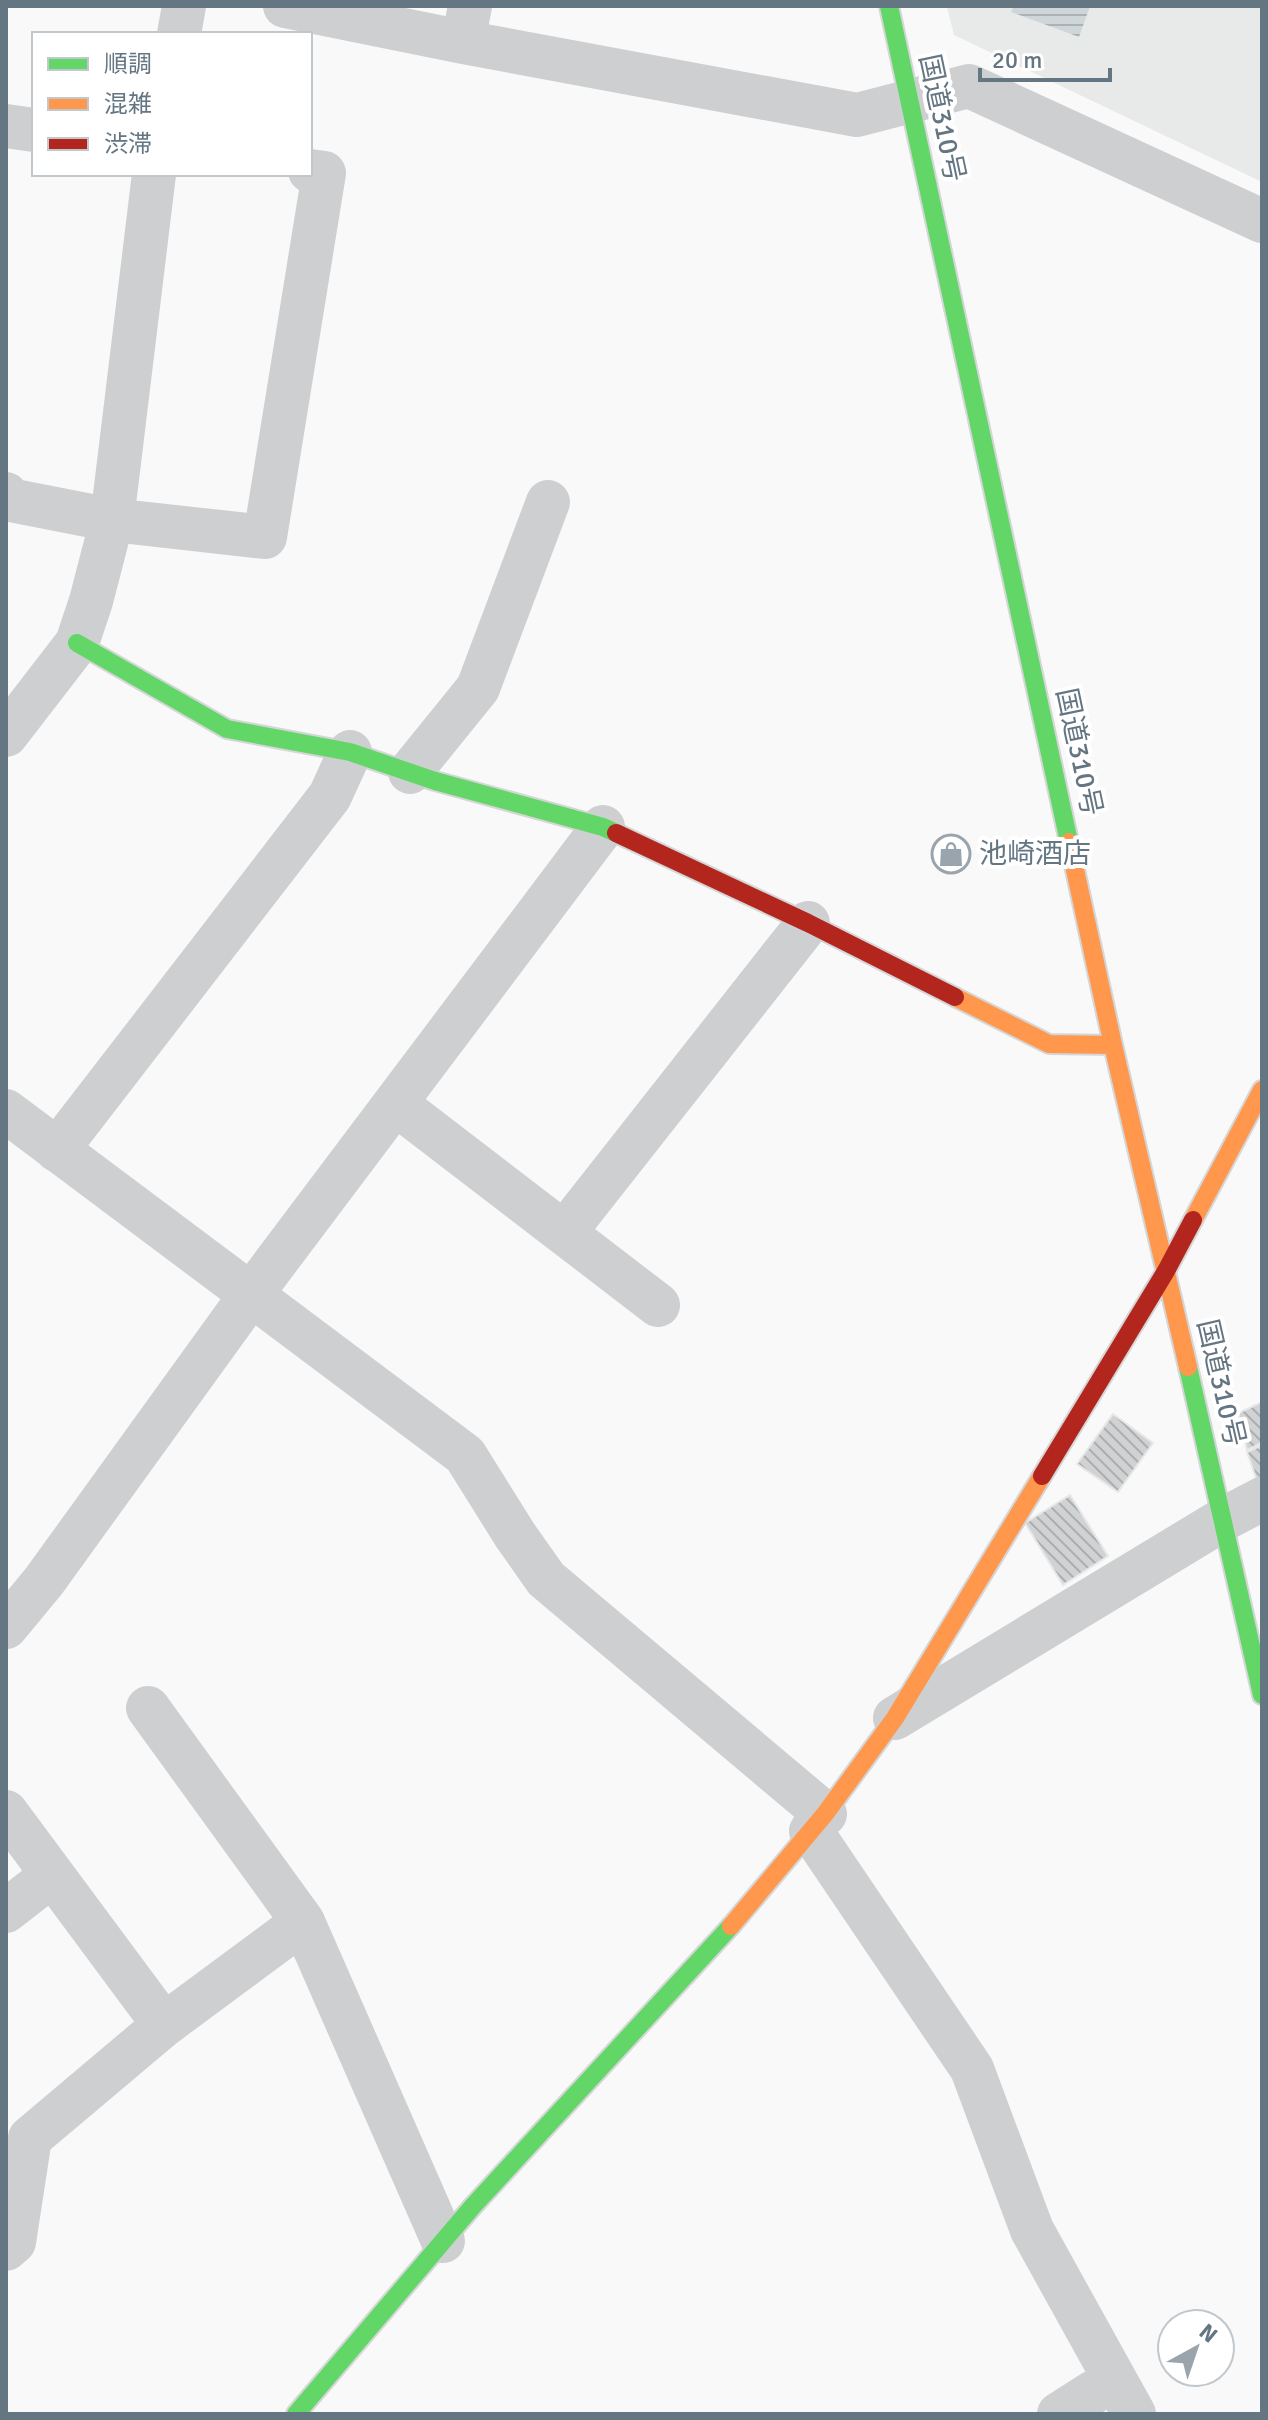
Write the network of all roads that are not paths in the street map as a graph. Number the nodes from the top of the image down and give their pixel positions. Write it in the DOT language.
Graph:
graph roads {
  1 [pos="184,6"];
  2 [pos="285,6"];
  3 [pos="889,6"];
  4 [pos="467,24"];
  5 [pos="179,32"];
  6 [pos="910,100"];
  7 [pos="6,126"];
  8 [pos="32,130"];
  9 [pos="312,171"];
  10 [pos="154,176"];
  11 [pos="1262,221"];
  12 [pos="6,494"];
  13 [pos="548,502"];
  14 [pos="112,520"];
  15 [pos="77,643"];
  16 [pos="6,735"];
  17 [pos="350,752"];
  18 [pos="410,772"];
  19 [pos="603,827"];
  20 [pos="808,923"];
  21 [pos="1113,1045"];
  22 [pos="1262,1090"];
  23 [pos="396,1104"];
  24 [pos="6,1111"];
  25 [pos="57,1150"];
  26 [pos="564,1233"];
  27 [pos="1166,1271"];
  28 [pos="250,1296"];
  29 [pos="658,1305"];
  30 [pos="1262,1499"];
  31 [pos="1224,1519"];
  32 [pos="6,1627"];
  33 [pos="1262,1695"];
  34 [pos="148,1708"];
  35 [pos="895,1718"];
  36 [pos="6,1812"];
  37 [pos="818,1823"];
  38 [pos="51,1876"];
  39 [pos="6,1911"];
  40 [pos="303,1922"];
  41 [pos="164,2025"];
  42 [pos="443,2241"];
  43 [pos="6,2249"];
  44 [pos="1124,2396"];
  45 [pos="296,2414"];
  46 [pos="1059,2414"];
  1 -- 5 [label="street"];
  2 -- 4 [label="street"];
  3 -- 6 [label="main road, 国道310号"];
  4 -- 6 [label="street"];
  6 -- 11 [label="street"];
  6 -- 21 [label="main road, 国道310号"];
  7 -- 8 [label="street"];
  9 -- 14 [label="street"];
  10 -- 14 [label="street"];
  12 -- 14 [label="street"];
  13 -- 18 [label="street"];
  14 -- 15 [label="street"];
  15 -- 16 [label="street"];
  15 -- 17 [label="main road"];
  17 -- 18 [label="main road"];
  17 -- 25 [label="street"];
  18 -- 19 [label="main road"];
  19 -- 20 [label="main road"];
  19 -- 23 [label="street"];
  20 -- 21 [label="main road"];
  20 -- 26 [label="street"];
  21 -- 27 [label="main road, 国道310号"];
  22 -- 27 [label="main road"];
  23 -- 26 [label="street"];
  23 -- 28 [label="street"];
  24 -- 25 [label="street"];
  25 -- 28 [label="street"];
  26 -- 29 [label="street"];
  27 -- 31 [label="main road, 国道310号"];
  27 -- 35 [label="main road"];
  28 -- 32 [label="street"];
  28 -- 37 [label="street"];
  30 -- 31 [label="street"];
  31 -- 33 [label="main road, 国道310号"];
  31 -- 35 [label="street"];
  34 -- 40 [label="street"];
  35 -- 37 [label="main road"];
  36 -- 38 [label="street"];
  37 -- 42 [label="main road"];
  37 -- 44 [label="street"];
  38 -- 39 [label="street"];
  38 -- 41 [label="street"];
  40 -- 41 [label="street"];
  40 -- 42 [label="street"];
  41 -- 43 [label="street"];
  42 -- 45 [label="main road"];
  44 -- 46 [label="street"];
}
